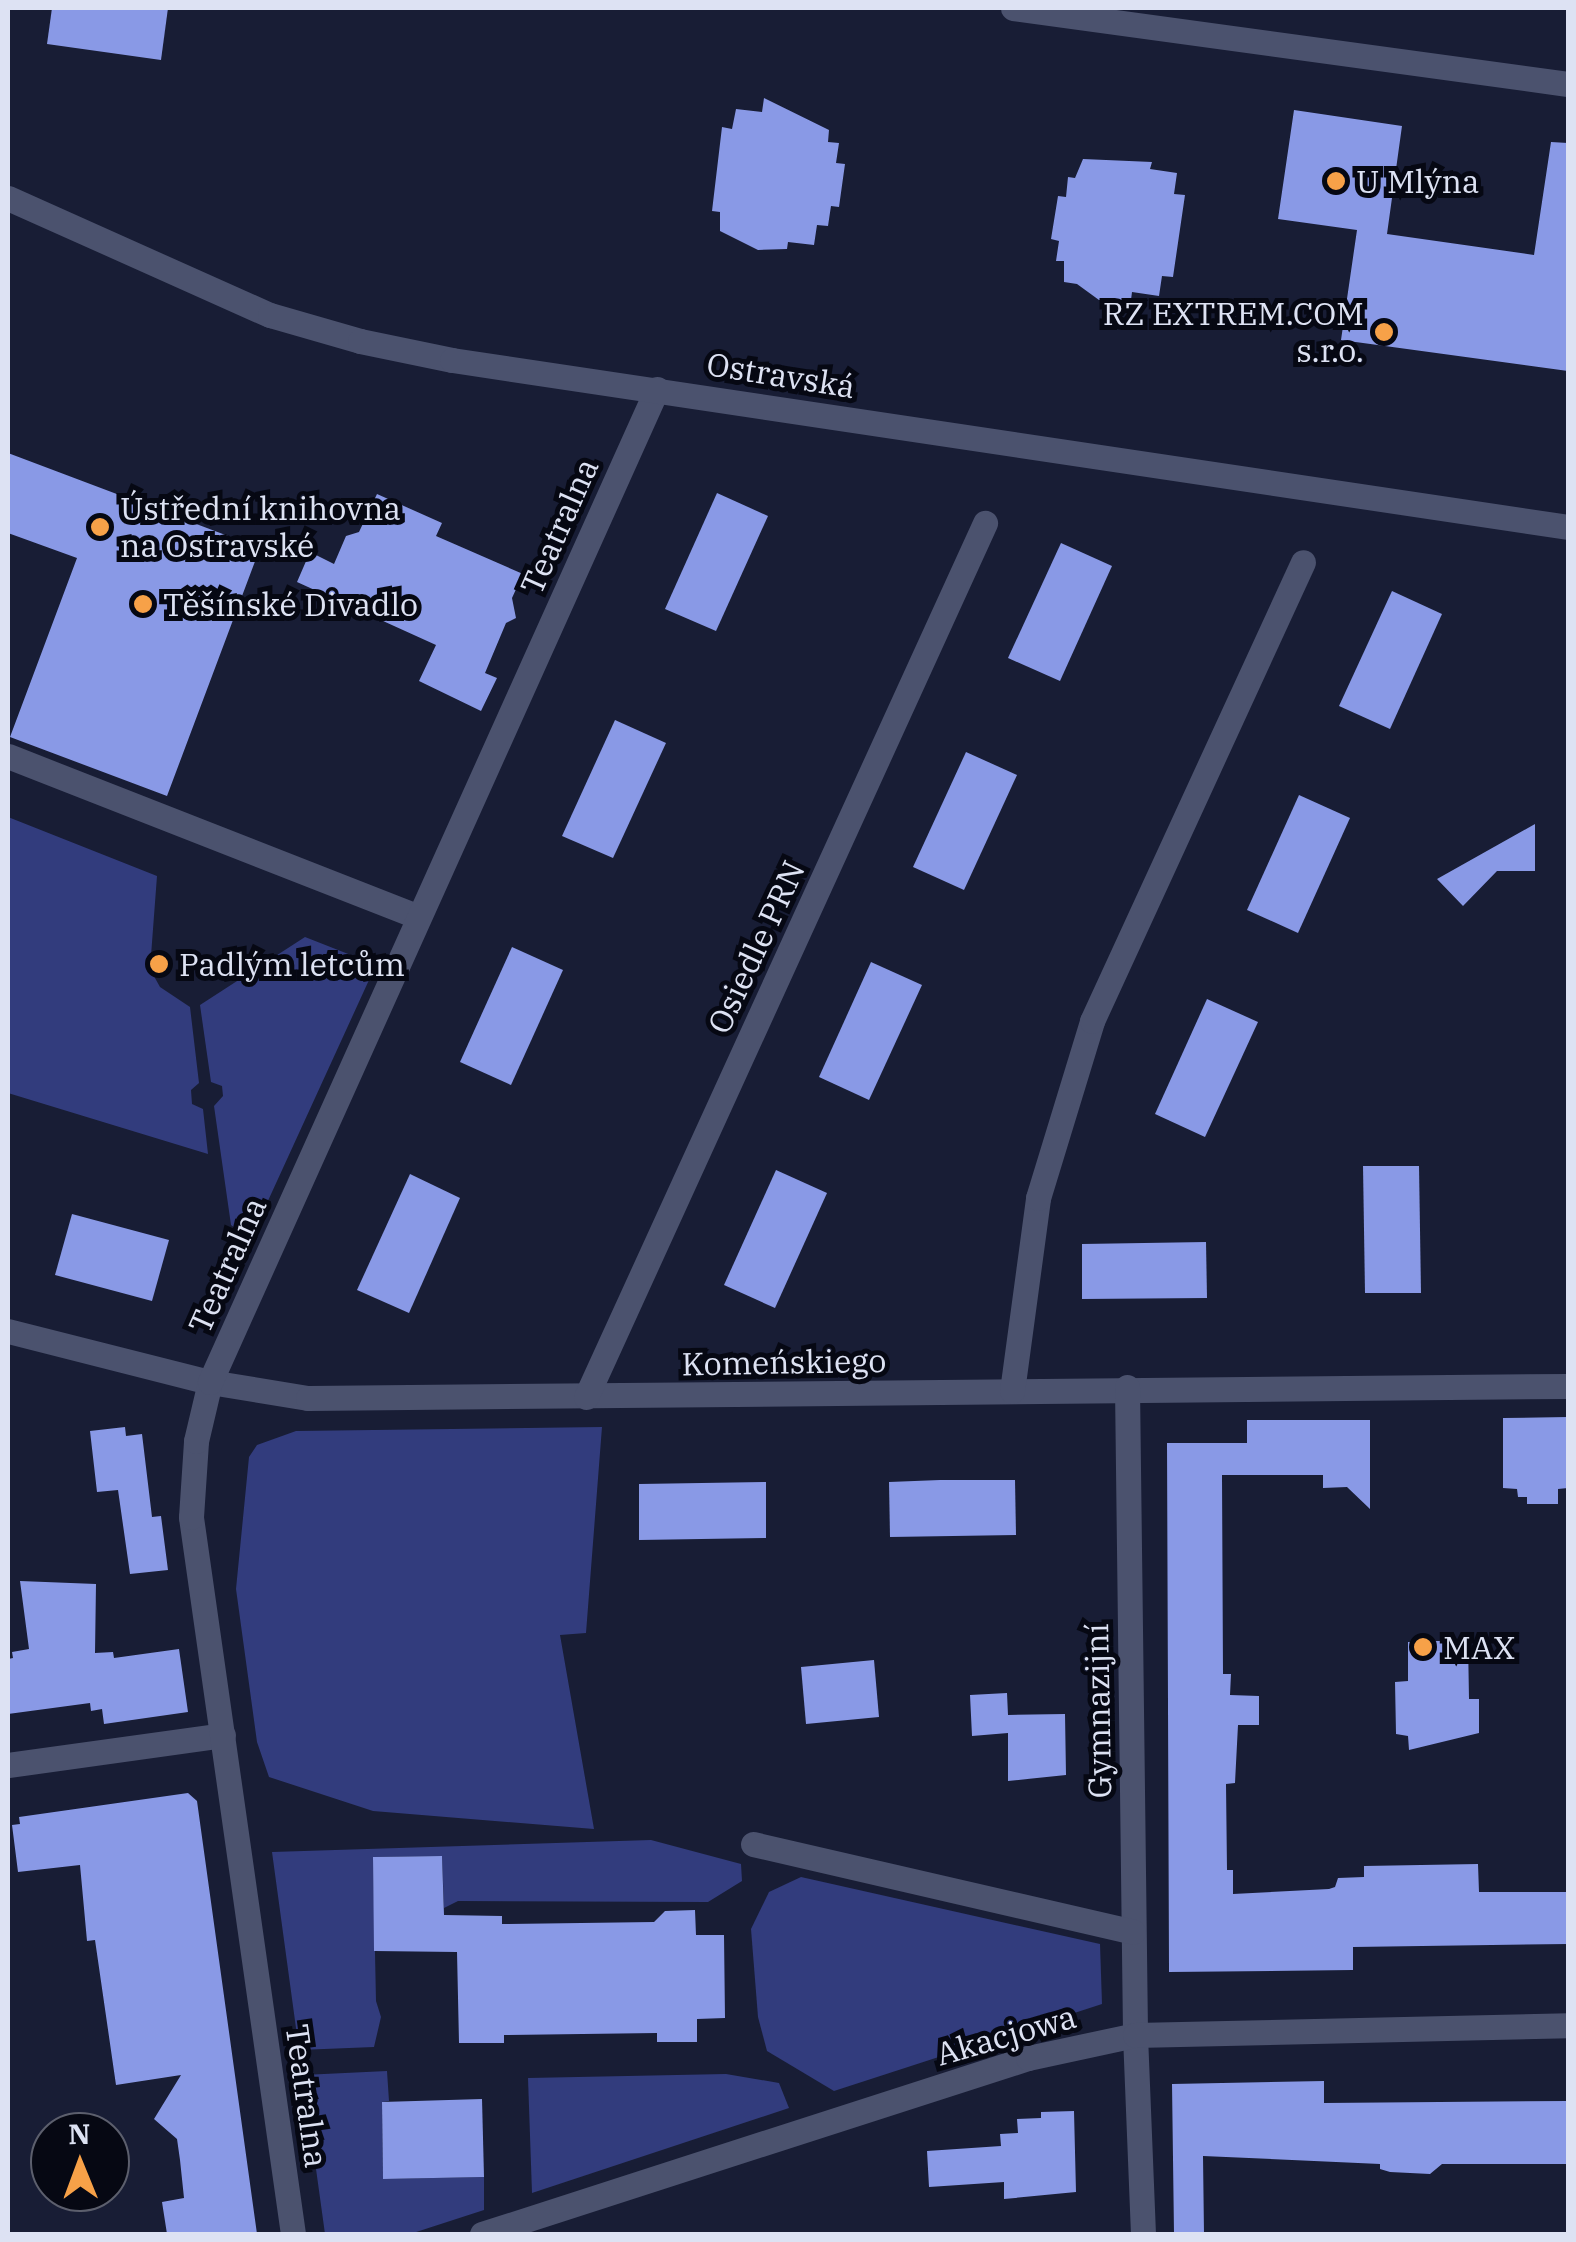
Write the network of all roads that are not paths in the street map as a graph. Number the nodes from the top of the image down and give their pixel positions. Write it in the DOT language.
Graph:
graph roads {
  1 [pos="1013,8"];
  2 [pos="1568,84"];
  3 [pos="8,198"];
  4 [pos="656,388"];
  5 [pos="986,523"];
  6 [pos="1568,527"];
  7 [pos="1303,562"];
  8 [pos="8,756"];
  9 [pos="419,916"];
  10 [pos="8,1331"];
  11 [pos="210,1382"];
  12 [pos="1568,1386"];
  13 [pos="1128,1387"];
  14 [pos="1012,1391"];
  15 [pos="586,1397"];
  16 [pos="223,1735"];
  17 [pos="8,1765"];
  18 [pos="753,1844"];
  19 [pos="1133,1932"];
  20 [pos="1568,2025"];
  21 [pos="1135,2035"];
  22 [pos="294,2234"];
  23 [pos="482,2234"];
  24 [pos="1143,2234"];
  1 -- 2 [label="street"];
  3 -- 4 [label="street, Ostravská"];
  4 -- 6 [label="street, Ostravská"];
  4 -- 9 [label="street, Teatralna"];
  5 -- 15 [label="street, Osiedle PRN"];
  7 -- 14 [label="street"];
  8 -- 9 [label="street"];
  9 -- 11 [label="street, Teatralna"];
  10 -- 11 [label="street, Komeńskiego"];
  11 -- 15 [label="street, Komeńskiego"];
  11 -- 16 [label="street, Teatralna"];
  12 -- 13 [label="street, Komeńskiego"];
  13 -- 14 [label="street, Komeńskiego"];
  13 -- 19 [label="street, Gymnazijní"];
  14 -- 15 [label="street, Komeńskiego"];
  16 -- 17 [label="street"];
  16 -- 22 [label="street, Teatralna"];
  18 -- 19 [label="street"];
  19 -- 21 [label="street, Gymnazijní"];
  20 -- 21 [label="street, Akacjowa"];
  21 -- 23 [label="street, Akacjowa"];
  21 -- 24 [label="street, Gymnazijní"];
}
